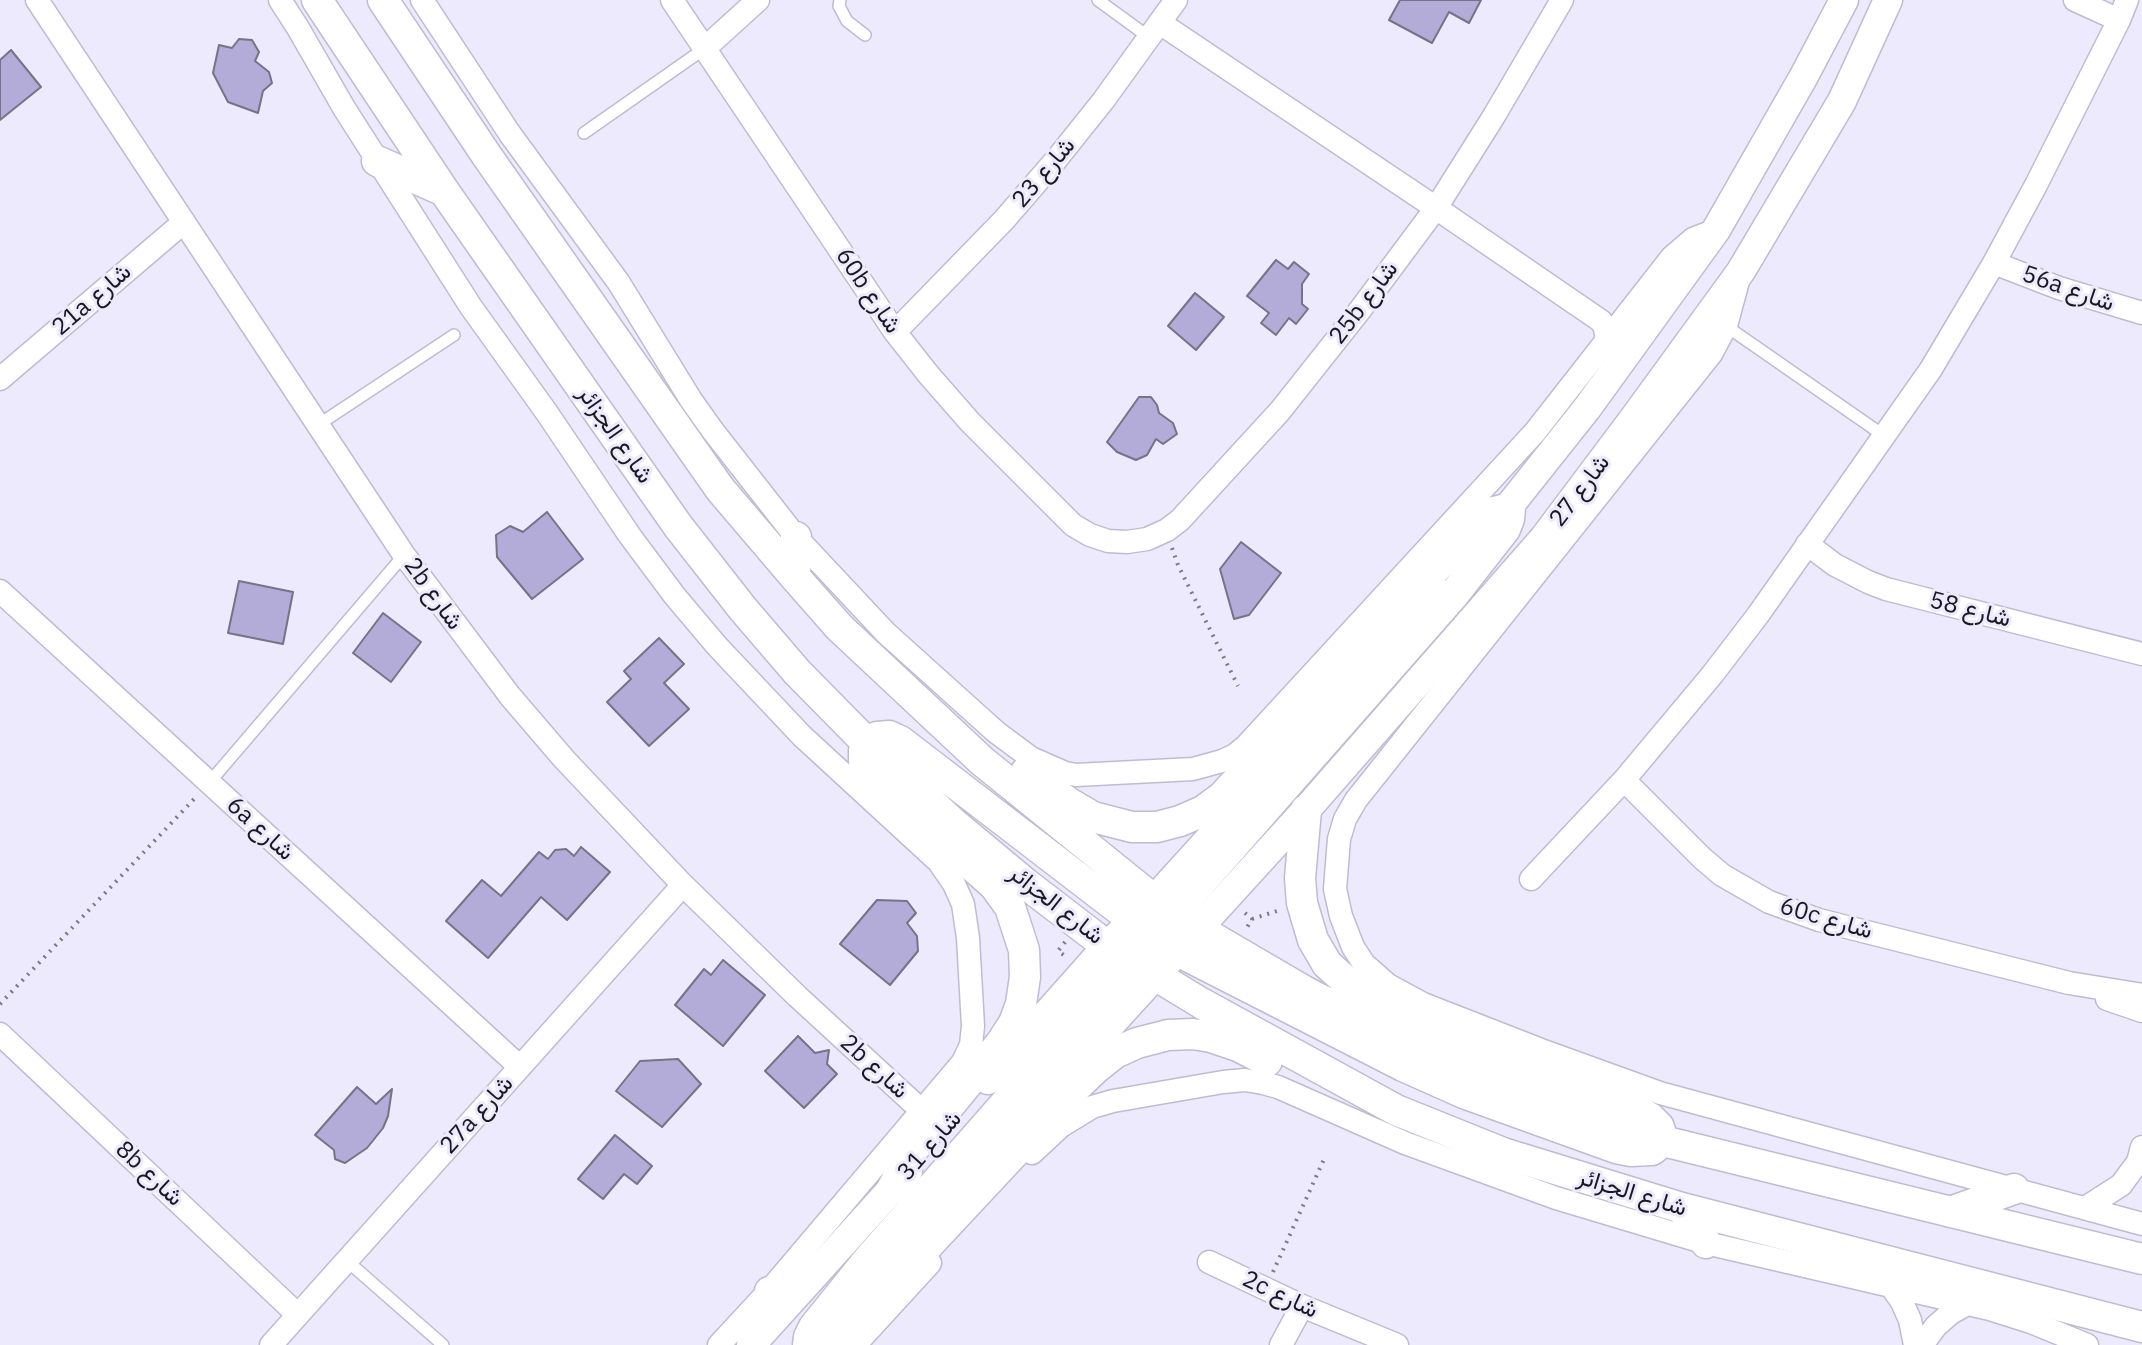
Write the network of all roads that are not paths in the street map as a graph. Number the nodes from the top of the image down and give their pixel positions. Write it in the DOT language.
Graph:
graph roads {
  1 [pos="37,0"];
  2 [pos="280,0"];
  3 [pos="317,0"];
  4 [pos="383,0"];
  5 [pos="422,0"];
  6 [pos="672,0"];
  7 [pos="758,0"];
  8 [pos="840,0"];
  9 [pos="1098,0"];
  10 [pos="1176,0"];
  11 [pos="1562,0"];
  12 [pos="1844,0"];
  13 [pos="1888,0"];
  14 [pos="2075,0"];
  15 [pos="2123,10"];
  16 [pos="1155,30"];
  17 [pos="865,35"];
  18 [pos="704,49"];
  19 [pos="584,133"];
  20 [pos="377,161"];
  21 [pos="444,191"];
  22 [pos="1436,208"];
  23 [pos="184,222"];
  24 [pos="1716,230"];
  25 [pos="1994,263"];
  26 [pos="1741,271"];
  27 [pos="2142,313"];
  28 [pos="1726,326"];
  29 [pos="895,332"];
  30 [pos="454,335"];
  31 [pos="1607,342"];
  32 [pos="1583,371"];
  33 [pos="0,379"];
  34 [pos="1588,407"];
  35 [pos="318,425"];
  36 [pos="1883,435"];
  37 [pos="1510,508"];
  38 [pos="796,537"];
  39 [pos="1108,541"];
  40 [pos="1807,544"];
  41 [pos="404,555"];
  42 [pos="1539,571"];
  43 [pos="795,577"];
  44 [pos="1505,584"];
  45 [pos="0,591"];
  46 [pos="2142,654"];
  47 [pos="913,698"];
  48 [pos="866,742"];
  49 [pos="1624,780"];
  50 [pos="209,783"];
  51 [pos="1306,810"];
  52 [pos="1531,879"];
  53 [pos="683,885"];
  54 [pos="1154,936"];
  55 [pos="2069,983"];
  56 [pos="2142,995"];
  57 [pos="2142,1011"];
  58 [pos="0,1034"];
  59 [pos="520,1067"];
  60 [pos="1396,1110"];
  61 [pos="922,1111"];
  62 [pos="1663,1141"];
  63 [pos="2140,1155"];
  64 [pos="2142,1188"];
  65 [pos="892,1189"];
  66 [pos="2014,1189"];
  67 [pos="1682,1208"];
  68 [pos="2085,1208"];
  69 [pos="1950,1212"];
  70 [pos="2142,1224"];
  71 [pos="1706,1243"];
  72 [pos="2142,1259"];
  73 [pos="346,1260"];
  74 [pos="1209,1262"];
  75 [pos="808,1281"];
  76 [pos="1891,1286"];
  77 [pos="769,1291"];
  78 [pos="1967,1304"];
  79 [pos="1302,1306"];
  80 [pos="298,1315"];
  81 [pos="2142,1327"];
  82 [pos="271,1345"];
  83 [pos="443,1345"];
  84 [pos="719,1345"];
  85 [pos="751,1345"];
  86 [pos="809,1345"];
  87 [pos="828,1345"];
  88 [pos="855,1345"];
  89 [pos="1281,1345"];
  90 [pos="1397,1345"];
  91 [pos="1915,1345"];
  92 [pos="1922,1345"];
  93 [pos="2087,1345"];
  1 -- 23 [label="street, 2b شارع"];
  2 -- 20 [label="street"];
  3 -- 21 [label="main road, شارع الجزائر"];
  4 -- 43 [label="main road, شارع الجزائر"];
  5 -- 38 [label="street"];
  6 -- 18 [label="street, 60b شارع"];
  7 -- 18 [label="street"];
  8 -- 17 [label="lane"];
  9 -- 16 [label="lane"];
  10 -- 16 [label="street, شارع 23"];
  11 -- 22 [label="street, 25b شارع"];
  12 -- 24 [label="street, شارع 27"];
  13 -- 26 [label="street, شارع 27"];
  14 -- 15 [label="street"];
  15 -- 25 [label="street"];
  16 -- 22 [label="street"];
  16 -- 29 [label="street, شارع 23"];
  18 -- 19 [label="lane"];
  18 -- 29 [label="street, 60b شارع"];
  20 -- 21 [label="main road"];
  20 -- 61 [label="street"];
  21 -- 48 [label="main road, شارع الجزائر"];
  22 -- 31 [label="street"];
  22 -- 39 [label="street, 25b شارع"];
  23 -- 33 [label="street, 21a شارع"];
  23 -- 35 [label="street, 2b شارع"];
  24 -- 31 [label="street"];
  24 -- 34 [label="street, شارع 27"];
  25 -- 27 [label="street, 56a شارع"];
  25 -- 36 [label="street"];
  26 -- 28 [label="street"];
  26 -- 44 [label="street, شارع 27"];
  28 -- 36 [label="lane"];
  28 -- 42 [label="street"];
  29 -- 39 [label="street, 60b شارع"];
  30 -- 35 [label="lane"];
  31 -- 32 [label="street"];
  32 -- 34 [label="street"];
  32 -- 38 [label="street"];
  34 -- 37 [label="street, شارع 27"];
  35 -- 41 [label="street, 2b شارع"];
  36 -- 40 [label="street"];
  37 -- 47 [label="main road"];
  37 -- 54 [label="main road"];
  38 -- 43 [label="main road"];
  40 -- 46 [label="street, شارع 58"];
  40 -- 49 [label="street"];
  41 -- 50 [label="lane"];
  41 -- 53 [label="street, 2b شارع"];
  42 -- 44 [label="street"];
  42 -- 66 [label="street"];
  43 -- 47 [label="main road, شارع الجزائر"];
  44 -- 51 [label="street, شارع 27"];
  45 -- 50 [label="street, 6a شارع"];
  47 -- 54 [label="main road, شارع الجزائر"];
  48 -- 54 [label="main road, شارع الجزائر"];
  48 -- 65 [label="main road"];
  49 -- 52 [label="street"];
  49 -- 55 [label="street, 60c شارع"];
  50 -- 59 [label="street, 6a شارع"];
  51 -- 54 [label="street, شارع 27"];
  51 -- 62 [label="main road"];
  53 -- 59 [label="street, 27a شارع"];
  53 -- 61 [label="street, 2b شارع"];
  54 -- 60 [label="main road, شارع الجزائر"];
  54 -- 62 [label="main road, شارع الجزائر"];
  54 -- 65 [label="street, شارع 31"];
  54 -- 86 [label="main road"];
  55 -- 56 [label="street, 60c شارع"];
  55 -- 57 [label="street, 60c شارع"];
  58 -- 80 [label="street, 8b شارع"];
  59 -- 73 [label="street, 27a شارع"];
  60 -- 67 [label="main road, شارع الجزائر"];
  60 -- 87 [label="main road"];
  61 -- 77 [label="street"];
  62 -- 69 [label="main road, شارع الجزائر"];
  63 -- 64 [label="street"];
  63 -- 68 [label="street"];
  65 -- 75 [label="street, شارع 31"];
  66 -- 68 [label="street"];
  66 -- 69 [label="main road"];
  67 -- 71 [label="main road"];
  67 -- 81 [label="main road, شارع الجزائر"];
  68 -- 70 [label="street"];
  69 -- 72 [label="main road, شارع الجزائر"];
  71 -- 76 [label="street"];
  71 -- 88 [label="street"];
  73 -- 80 [label="street, 27a شارع"];
  73 -- 83 [label="lane"];
  74 -- 79 [label="street, 2c شارع"];
  75 -- 77 [label="street"];
  75 -- 85 [label="street, شارع 31"];
  76 -- 78 [label="street"];
  76 -- 91 [label="street"];
  77 -- 84 [label="street"];
  78 -- 92 [label="street"];
  78 -- 93 [label="street"];
  79 -- 89 [label="street"];
  79 -- 90 [label="street, 2c شارع"];
  80 -- 82 [label="street, 27a شارع"];
}
